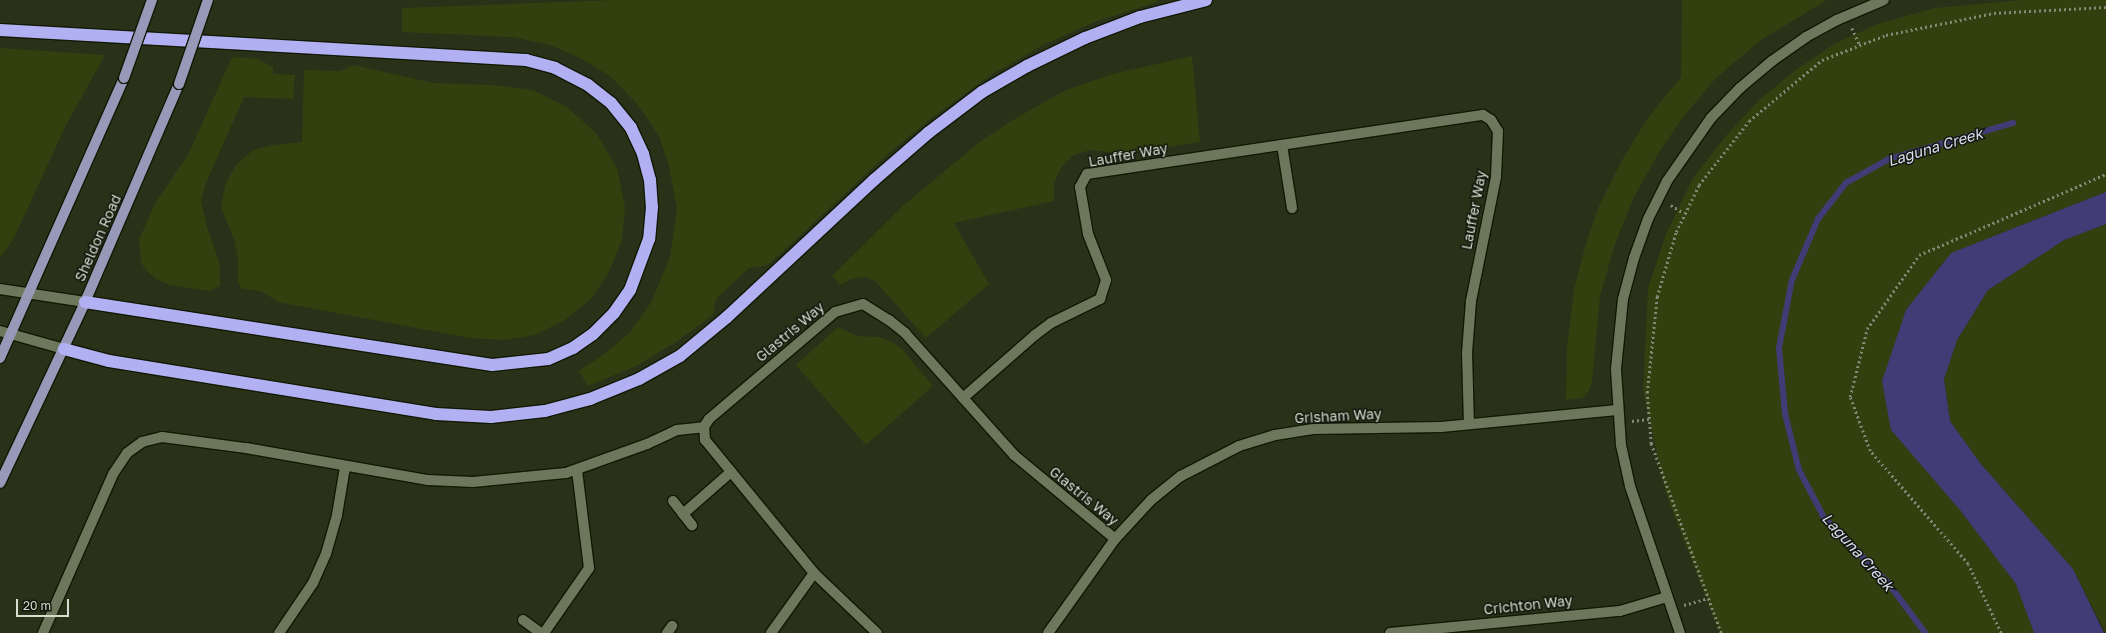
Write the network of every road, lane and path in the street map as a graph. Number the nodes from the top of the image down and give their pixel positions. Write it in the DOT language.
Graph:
graph roads {
  1 [pos="152,0"];
  2 [pos="208,0"];
  3 [pos="1206,0"];
  4 [pos="1884,0"];
  5 [pos="2106,7"];
  6 [pos="1847,16"];
  7 [pos="0,30"];
  8 [pos="1860,46"];
  9 [pos="1282,145"];
  10 [pos="2106,174"];
  11 [pos="1292,208"];
  12 [pos="0,289"];
  13 [pos="29,293"];
  14 [pos="85,302"];
  15 [pos="0,331"];
  16 [pos="10,334"];
  17 [pos="64,348"];
  18 [pos="0,358"];
  19 [pos="963,398"];
  20 [pos="1617,410"];
  21 [pos="1469,424"];
  22 [pos="704,427"];
  23 [pos="345,467"];
  24 [pos="577,470"];
  25 [pos="731,472"];
  26 [pos="0,483"];
  27 [pos="673,501"];
  28 [pos="683,514"];
  29 [pos="692,525"];
  30 [pos="1115,539"];
  31 [pos="814,573"];
  32 [pos="1667,596"];
  33 [pos="1708,598"];
  34 [pos="1672,608"];
  35 [pos="523,620"];
  36 [pos="43,633"];
  37 [pos="279,633"];
  38 [pos="541,633"];
  39 [pos="544,633"];
  40 [pos="771,633"];
  41 [pos="877,633"];
  42 [pos="1048,633"];
  43 [pos="1390,633"];
  44 [pos="1680,633"];
  45 [pos="1721,633"];
  46 [pos="2001,633"];
  1 -- 13 [label="main road, bridge"];
  2 -- 14 [label="main road, Sheldon Road, bridge"];
  3 -- 17 [label="highway"];
  4 -- 6 [label="street"];
  5 -- 8 [label="path"];
  6 -- 8 [label="path"];
  6 -- 20 [label="street"];
  7 -- 14 [label="highway"];
  8 -- 33 [label="path"];
  9 -- 11 [label="street"];
  9 -- 19 [label="street, Lauffer Way"];
  9 -- 21 [label="street, Lauffer Way"];
  10 -- 46 [label="path"];
  12 -- 13 [label="street"];
  13 -- 14 [label="street"];
  13 -- 16 [label="main road"];
  14 -- 17 [label="main road, Sheldon Road"];
  15 -- 16 [label="street"];
  16 -- 17 [label="street"];
  16 -- 18 [label="main road"];
  17 -- 26 [label="main road, Sheldon Road"];
  19 -- 22 [label="street, Glastris Way"];
  19 -- 30 [label="street, Glastris Way"];
  20 -- 21 [label="street, Grisham Way"];
  20 -- 32 [label="street"];
  21 -- 30 [label="street, Grisham Way"];
  22 -- 24 [label="street"];
  22 -- 25 [label="street"];
  23 -- 24 [label="street"];
  23 -- 36 [label="street"];
  23 -- 37 [label="street"];
  24 -- 39 [label="street"];
  25 -- 28 [label="street"];
  25 -- 31 [label="street"];
  27 -- 28 [label="street"];
  28 -- 29 [label="street"];
  30 -- 42 [label="street, Grisham Way"];
  31 -- 40 [label="street"];
  31 -- 41 [label="street"];
  32 -- 34 [label="street"];
  32 -- 43 [label="street, Crichton Way"];
  33 -- 34 [label="path"];
  33 -- 45 [label="path"];
  34 -- 44 [label="street"];
  35 -- 38 [label="street"];
}
